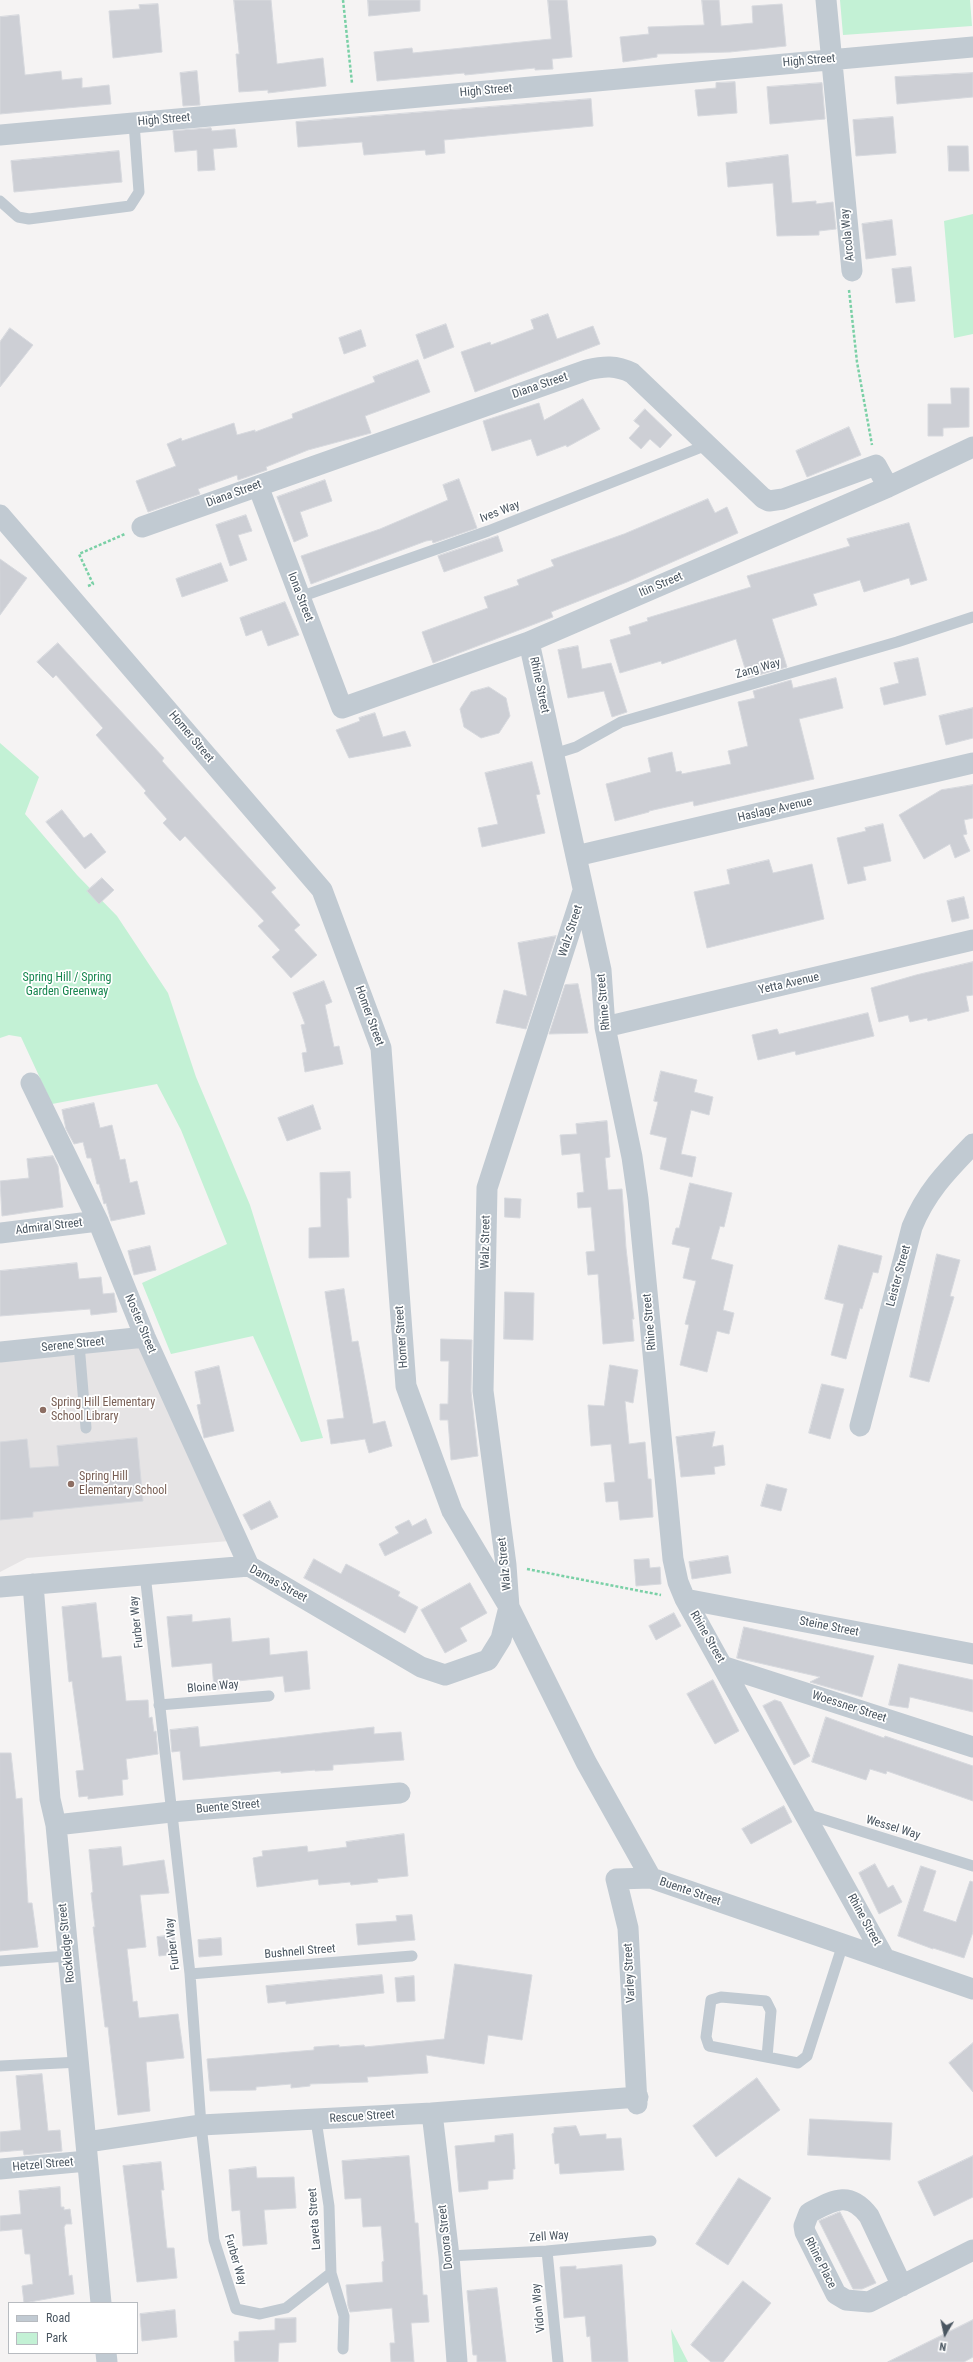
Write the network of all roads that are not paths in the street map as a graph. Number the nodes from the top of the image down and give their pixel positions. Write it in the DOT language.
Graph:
graph roads {
  1 [pos="826,0"];
  2 [pos="973,47"];
  3 [pos="832,59"];
  4 [pos="134,123"];
  5 [pos="0,135"];
  6 [pos="0,201"];
  7 [pos="852,272"];
  8 [pos="707,445"];
  9 [pos="973,446"];
  10 [pos="258,486"];
  11 [pos="888,487"];
  12 [pos="0,515"];
  13 [pos="142,527"];
  14 [pos="300,597"];
  15 [pos="973,617"];
  16 [pos="529,642"];
  17 [pos="342,708"];
  18 [pos="554,754"];
  19 [pos="973,764"];
  20 [pos="576,856"];
  21 [pos="584,890"];
  22 [pos="973,940"];
  23 [pos="605,1027"];
  24 [pos="30,1083"];
  25 [pos="973,1144"];
  26 [pos="98,1221"];
  27 [pos="0,1233"];
  28 [pos="145,1337"];
  29 [pos="79,1344"];
  30 [pos="0,1352"];
  31 [pos="860,1426"];
  32 [pos="86,1428"];
  33 [pos="249,1566"];
  34 [pos="145,1574"];
  35 [pos="33,1584"];
  36 [pos="0,1587"];
  37 [pos="685,1599"];
  38 [pos="509,1607"];
  39 [pos="973,1654"];
  40 [pos="725,1667"];
  41 [pos="269,1696"];
  42 [pos="159,1705"];
  43 [pos="973,1747"];
  44 [pos="400,1793"];
  45 [pos="171,1812"];
  46 [pos="805,1814"];
  47 [pos="56,1825"];
  48 [pos="973,1866"];
  49 [pos="652,1878"];
  50 [pos="843,1944"];
  51 [pos="67,1956"];
  52 [pos="412,1956"];
  53 [pos="885,1959"];
  54 [pos="0,1961"];
  55 [pos="190,1974"];
  56 [pos="973,1989"];
  57 [pos="767,2057"];
  58 [pos="80,2062"];
  59 [pos="0,2066"];
  60 [pos="638,2100"];
  61 [pos="432,2113"];
  62 [pos="316,2120"];
  63 [pos="201,2125"];
  64 [pos="87,2152"];
  65 [pos="0,2169"];
  66 [pos="651,2241"];
  67 [pos="973,2250"];
  68 [pos="546,2251"];
  69 [pos="449,2256"];
  70 [pos="331,2273"];
  71 [pos="902,2286"];
  72 [pos="101,2302"];
  73 [pos="343,2349"];
  74 [pos="457,2362"];
  75 [pos="558,2362"];
  1 -- 3 [label="street, Arcola Way"];
  2 -- 3 [label="street, High Street"];
  3 -- 4 [label="street, High Street"];
  3 -- 7 [label="street, Arcola Way"];
  4 -- 5 [label="street, High Street"];
  4 -- 6 [label="lane"];
  8 -- 10 [label="street, Diana Street"];
  8 -- 11 [label="street, Diana Street"];
  8 -- 14 [label="lane, Ives Way"];
  9 -- 11 [label="street, Itin Street"];
  10 -- 13 [label="street, Diana Street"];
  10 -- 14 [label="street, Iona Street"];
  11 -- 16 [label="street, Itin Street"];
  12 -- 38 [label="street, Homer Street"];
  14 -- 17 [label="street, Iona Street"];
  15 -- 18 [label="lane, Zang Way"];
  16 -- 17 [label="street, Itin Street"];
  16 -- 18 [label="street, Rhine Street"];
  18 -- 20 [label="street, Rhine Street"];
  19 -- 20 [label="street, Haslage Avenue"];
  20 -- 21 [label="street, Rhine Street"];
  21 -- 23 [label="street, Rhine Street"];
  21 -- 38 [label="street, Walz Street"];
  22 -- 23 [label="street, Yetta Avenue"];
  23 -- 37 [label="street, Rhine Street"];
  24 -- 26 [label="street, Noster Street"];
  25 -- 31 [label="street, Leister Street"];
  26 -- 27 [label="street, Admiral Street"];
  26 -- 28 [label="street, Noster Street"];
  28 -- 29 [label="street, Serene Street"];
  28 -- 33 [label="street, Noster Street"];
  29 -- 30 [label="street, Serene Street"];
  29 -- 32 [label="lane"];
  33 -- 34 [label="street, Damas Street"];
  33 -- 38 [label="street, Damas Street"];
  34 -- 35 [label="street, Damas Street"];
  34 -- 42 [label="lane, Furber Way"];
  35 -- 36 [label="street, Damas Street"];
  35 -- 47 [label="street, Rockledge Street"];
  37 -- 39 [label="street, Steine Street"];
  37 -- 40 [label="street, Rhine Street"];
  38 -- 49 [label="street, Buente Street"];
  40 -- 43 [label="street, Woessner Street"];
  40 -- 46 [label="street, Rhine Street"];
  41 -- 42 [label="lane, Bloine Way"];
  42 -- 45 [label="lane, Furber Way"];
  44 -- 45 [label="street, Buente Street"];
  45 -- 47 [label="street, Buente Street"];
  45 -- 55 [label="lane, Furber Way"];
  46 -- 48 [label="lane, Wessel Way"];
  46 -- 53 [label="street, Rhine Street"];
  47 -- 51 [label="street, Rockledge Street"];
  49 -- 50 [label="street, Buente Street"];
  49 -- 60 [label="street, Varley Street"];
  50 -- 53 [label="street, Buente Street"];
  50 -- 57 [label="lane"];
  51 -- 54 [label="lane"];
  51 -- 58 [label="street, Rockledge Street"];
  52 -- 55 [label="lane, Bushnell Street"];
  53 -- 56 [label="street, Buente Street"];
  55 -- 63 [label="lane, Furber Way"];
  57 -- 57 [label="lane"];
  58 -- 59 [label="lane"];
  58 -- 64 [label="street, Rockledge Street"];
  60 -- 61 [label="street, Rescue Street"];
  61 -- 62 [label="street, Rescue Street"];
  61 -- 69 [label="street, Donora Street"];
  62 -- 63 [label="street, Rescue Street"];
  62 -- 70 [label="lane, Laveta Street"];
  63 -- 64 [label="street, Rescue Street"];
  63 -- 70 [label="lane, Furber Way"];
  64 -- 65 [label="street, Hetzel Street"];
  64 -- 72 [label="street, Rockledge Street"];
  66 -- 68 [label="lane, Zell Way"];
  67 -- 71 [label="street, Rhine Place"];
  68 -- 69 [label="lane, Zell Way"];
  68 -- 75 [label="lane, Vidon Way"];
  69 -- 74 [label="street, Donora Street"];
  70 -- 73 [label="lane, Laveta Street"];
  71 -- 71 [label="street, Rhine Place"];
}
